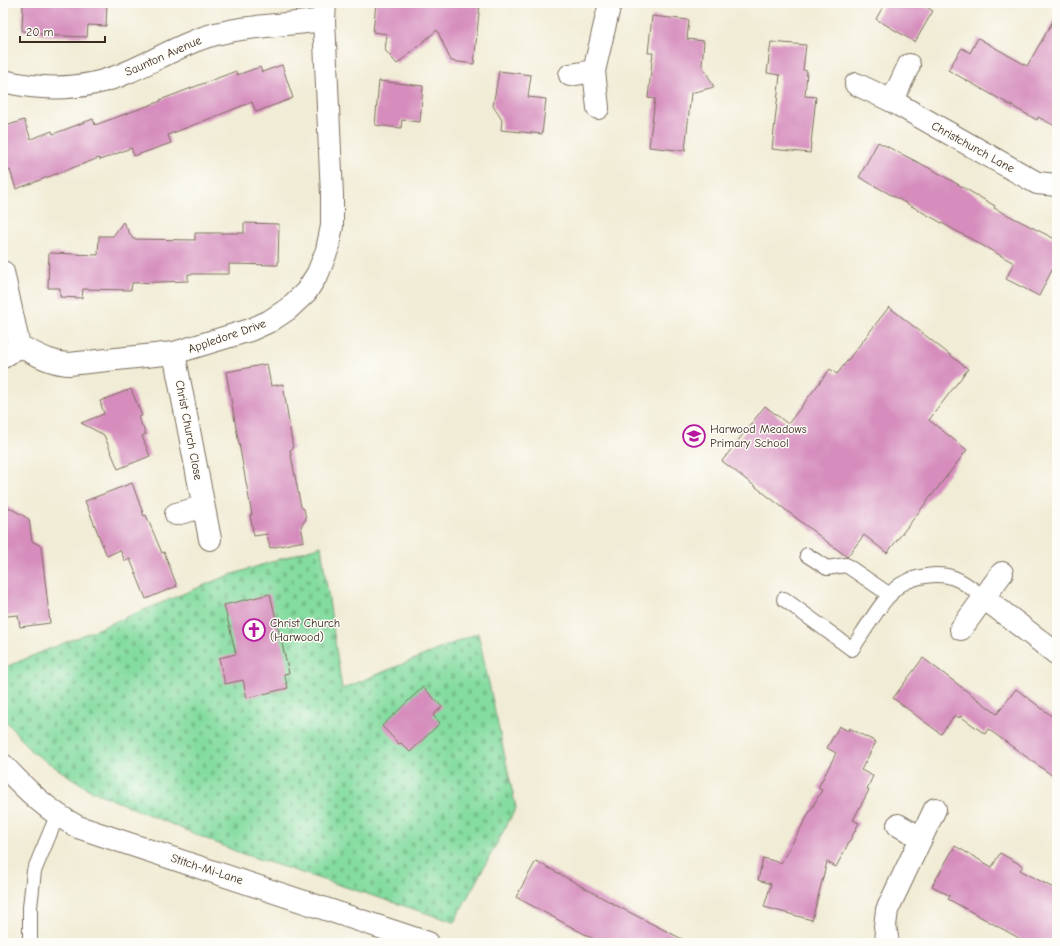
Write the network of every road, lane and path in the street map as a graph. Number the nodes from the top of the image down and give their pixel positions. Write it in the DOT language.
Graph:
graph roads {
  1 [pos="610,3"];
  2 [pos="324,12"];
  3 [pos="909,65"];
  4 [pos="594,71"];
  5 [pos="570,74"];
  6 [pos="3,81"];
  7 [pos="856,84"];
  8 [pos="892,101"];
  9 [pos="598,108"];
  10 [pos="1057,185"];
  11 [pos="3,272"];
  12 [pos="11,352"];
  13 [pos="174,353"];
  14 [pos="203,507"];
  15 [pos="176,514"];
  16 [pos="210,539"];
  17 [pos="807,555"];
  18 [pos="1002,573"];
  19 [pos="890,595"];
  20 [pos="984,598"];
  21 [pos="784,599"];
  22 [pos="961,629"];
  23 [pos="1057,654"];
  24 [pos="3,765"];
  25 [pos="935,810"];
  26 [pos="57,816"];
  27 [pos="898,825"];
  28 [pos="921,838"];
  29 [pos="30,943"];
  30 [pos="428,943"];
  31 [pos="888,943"];
  1 -- 4 [label="street"];
  2 -- 6 [label="street, Saunton Avenue"];
  2 -- 13 [label="street, Appledore Drive"];
  3 -- 8 [label="street"];
  4 -- 5 [label="street"];
  4 -- 9 [label="street"];
  7 -- 8 [label="street, Christchurch Lane"];
  8 -- 10 [label="street, Christchurch Lane"];
  11 -- 12 [label="street, Appledore Drive"];
  12 -- 13 [label="street, Appledore Drive"];
  13 -- 14 [label="street, Christ Church Close"];
  14 -- 15 [label="street"];
  14 -- 16 [label="street, Christ Church Close"];
  17 -- 19 [label="lane"];
  18 -- 20 [label="street"];
  19 -- 20 [label="lane"];
  19 -- 21 [label="lane"];
  20 -- 22 [label="street"];
  20 -- 23 [label="street"];
  24 -- 26 [label="street, Stitch-Mi-Lane"];
  25 -- 28 [label="street"];
  26 -- 29 [label="lane"];
  26 -- 30 [label="street, Stitch-Mi-Lane"];
  27 -- 28 [label="street"];
  28 -- 31 [label="street"];
}
